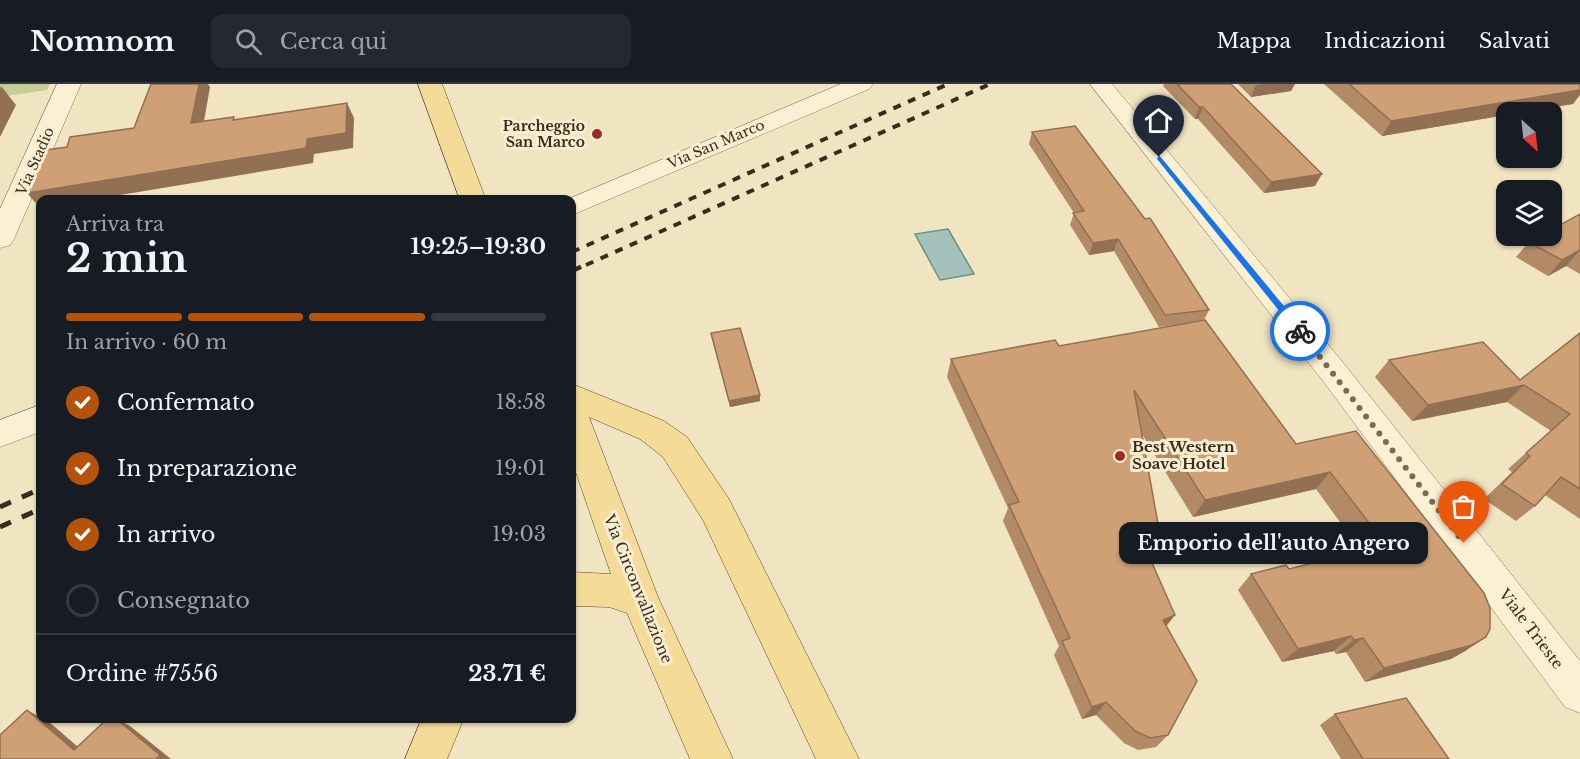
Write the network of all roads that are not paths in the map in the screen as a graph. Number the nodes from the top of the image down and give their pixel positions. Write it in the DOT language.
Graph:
graph roads {
  1 [pos="69,84"];
  2 [pos="430,84"];
  3 [pos="861,84"];
  4 [pos="1101,85"];
  5 [pos="471,195"];
  6 [pos="576,205"];
  7 [pos="0,239"];
  8 [pos="576,398"];
  9 [pos="36,420"];
  10 [pos="576,427"];
  11 [pos="0,434"];
  12 [pos="576,589"];
  13 [pos="640,600"];
  14 [pos="1580,693"];
  15 [pos="441,723"];
  16 [pos="426,759"];
  17 [pos="712,759"];
  18 [pos="838,759"];
  1 -- 7 [label="street, Via Stadio"];
  2 -- 5 [label="main road"];
  3 -- 6 [label="street, Via San Marco"];
  4 -- 14 [label="street, Viale Trieste"];
  8 -- 18 [label="main road"];
  9 -- 11 [label="street"];
  10 -- 13 [label="main road, Via Circonvallazione"];
  12 -- 13 [label="main road"];
  13 -- 17 [label="main road, Via Circonvallazione"];
  15 -- 16 [label="main road"];
}
